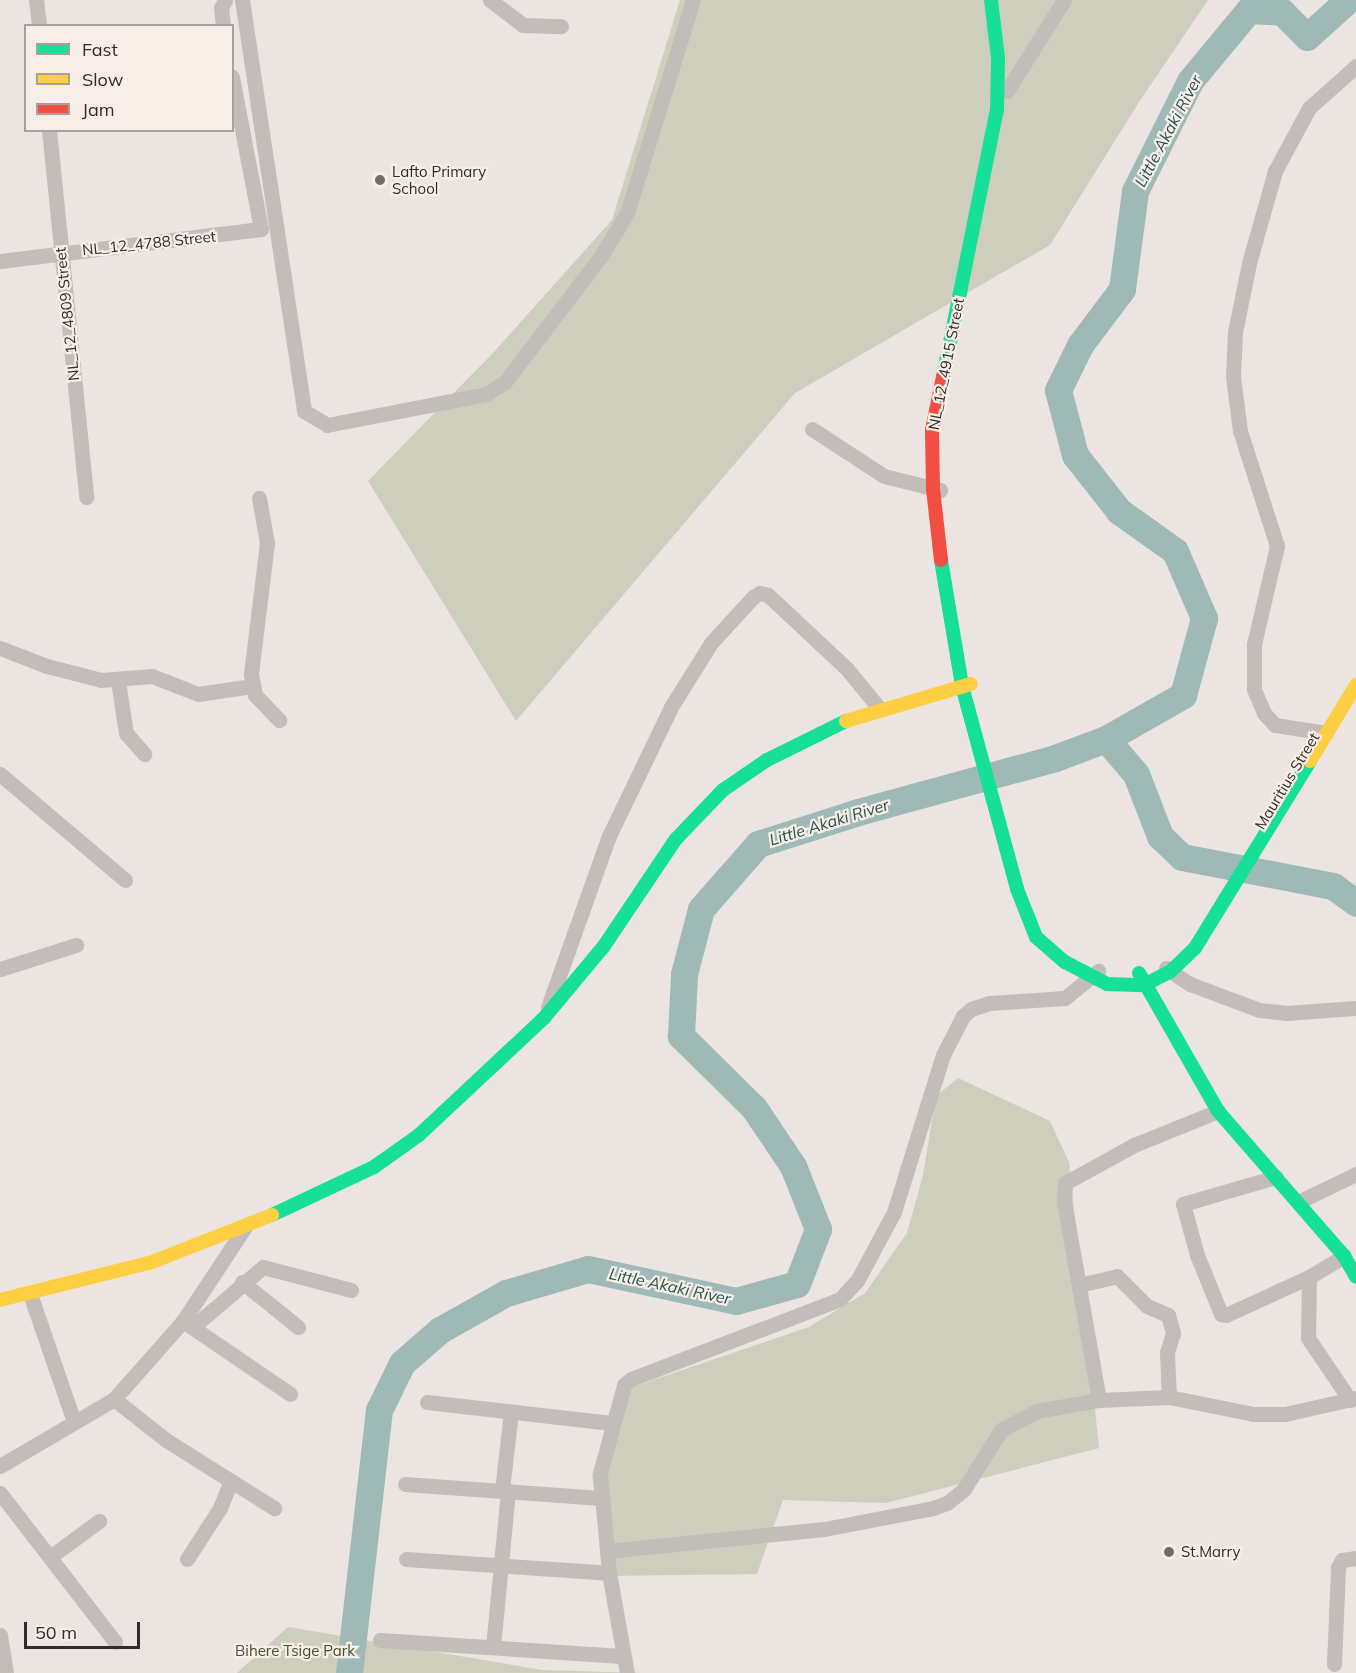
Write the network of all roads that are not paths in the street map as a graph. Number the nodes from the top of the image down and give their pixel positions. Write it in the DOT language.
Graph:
graph roads {
  1 [pos="36,0"];
  2 [pos="225,0"];
  3 [pos="242,0"];
  4 [pos="490,0"];
  5 [pos="693,0"];
  6 [pos="991,0"];
  7 [pos="1001,0"];
  8 [pos="1065,0"];
  9 [pos="39,24"];
  10 [pos="223,24"];
  11 [pos="561,26"];
  12 [pos="1356,66"];
  13 [pos="234,87"];
  14 [pos="1007,91"];
  15 [pos="49,132"];
  16 [pos="61,253"];
  17 [pos="0,261"];
  18 [pos="812,429"];
  19 [pos="938,490"];
  20 [pos="86,497"];
  21 [pos="259,498"];
  22 [pos="0,648"];
  23 [pos="1355,675"];
  24 [pos="118,681"];
  25 [pos="966,685"];
  26 [pos="252,686"];
  27 [pos="879,708"];
  28 [pos="279,720"];
  29 [pos="1322,732"];
  30 [pos="144,754"];
  31 [pos="0,774"];
  32 [pos="125,880"];
  33 [pos="76,945"];
  34 [pos="1166,968"];
  35 [pos="0,969"];
  36 [pos="1096,974"];
  37 [pos="1142,979"];
  38 [pos="1356,1008"];
  39 [pos="544,1018"];
  40 [pos="1218,1111"];
  41 [pos="1356,1174"];
  42 [pos="1276,1177"];
  43 [pos="1298,1202"];
  44 [pos="245,1227"];
  45 [pos="1344,1256"];
  46 [pos="1309,1277"];
  47 [pos="1356,1277"];
  48 [pos="242,1282"];
  49 [pos="1079,1285"];
  50 [pos="351,1290"];
  51 [pos="30,1294"];
  52 [pos="0,1300"];
  53 [pos="188,1324"];
  54 [pos="298,1327"];
  55 [pos="290,1394"];
  56 [pos="1168,1397"];
  57 [pos="114,1399"];
  58 [pos="1353,1399"];
  59 [pos="1099,1400"];
  60 [pos="427,1402"];
  61 [pos="511,1412"];
  62 [pos="74,1422"];
  63 [pos="611,1423"];
  64 [pos="0,1466"];
  65 [pos="231,1482"];
  66 [pos="405,1484"];
  67 [pos="505,1491"];
  68 [pos="0,1493"];
  69 [pos="601,1498"];
  70 [pos="274,1508"];
  71 [pos="99,1521"];
  72 [pos="607,1551"];
  73 [pos="50,1557"];
  74 [pos="1356,1558"];
  75 [pos="187,1559"];
  76 [pos="406,1559"];
  77 [pos="500,1566"];
  78 [pos="609,1573"];
  79 [pos="0,1635"];
  80 [pos="380,1640"];
  81 [pos="116,1642"];
  82 [pos="493,1647"];
  83 [pos="621,1656"];
  84 [pos="1334,1664"];
  85 [pos="6,1673"];
  86 [pos="627,1673"];
  1 -- 9 [label="street"];
  2 -- 10 [label="street"];
  3 -- 5 [label="street"];
  4 -- 11 [label="street"];
  6 -- 19 [label="main road, NL_12_4915 Street"];
  7 -- 14 [label="main road, NL_12_4915 Street"];
  8 -- 14 [label="street"];
  12 -- 29 [label="street"];
  13 -- 16 [label="street, NL_12_4788 Street"];
  14 -- 19 [label="main road, NL_12_4915 Street"];
  15 -- 16 [label="street, NL_12_4809 Street"];
  16 -- 17 [label="street, NL_12_4788 Street"];
  16 -- 20 [label="street, NL_12_4809 Street"];
  18 -- 19 [label="street"];
  19 -- 25 [label="main road, NL_12_4915 Street"];
  21 -- 26 [label="street"];
  22 -- 24 [label="street"];
  23 -- 29 [label="main road, Mauritius Street"];
  24 -- 26 [label="street"];
  24 -- 30 [label="street"];
  25 -- 27 [label="main road"];
  25 -- 36 [label="main road, NL_12_4915 Street"];
  26 -- 28 [label="street"];
  27 -- 39 [label="main road"];
  27 -- 39 [label="street"];
  29 -- 34 [label="main road, Mauritius Street"];
  31 -- 32 [label="street"];
  33 -- 35 [label="street"];
  34 -- 37 [label="main road, Mauritius Street"];
  34 -- 38 [label="street"];
  36 -- 37 [label="main road"];
  36 -- 63 [label="street"];
  37 -- 40 [label="main road"];
  39 -- 44 [label="main road"];
  40 -- 42 [label="main road"];
  40 -- 49 [label="street"];
  41 -- 43 [label="street"];
  42 -- 43 [label="main road"];
  42 -- 46 [label="street"];
  43 -- 45 [label="main road"];
  44 -- 51 [label="main road"];
  44 -- 53 [label="street"];
  45 -- 46 [label="street"];
  45 -- 47 [label="main road"];
  46 -- 58 [label="street"];
  48 -- 50 [label="street"];
  48 -- 53 [label="street"];
  48 -- 54 [label="street"];
  49 -- 56 [label="street"];
  49 -- 59 [label="street"];
  51 -- 52 [label="main road"];
  51 -- 62 [label="street"];
  53 -- 55 [label="street"];
  53 -- 57 [label="street"];
  56 -- 58 [label="street"];
  56 -- 59 [label="street"];
  57 -- 62 [label="street"];
  57 -- 65 [label="street"];
  59 -- 72 [label="street"];
  60 -- 61 [label="street"];
  61 -- 63 [label="street"];
  61 -- 67 [label="street"];
  62 -- 64 [label="street"];
  63 -- 69 [label="street"];
  65 -- 70 [label="street"];
  65 -- 75 [label="street"];
  66 -- 67 [label="street"];
  67 -- 69 [label="street"];
  67 -- 77 [label="street"];
  68 -- 73 [label="street"];
  69 -- 72 [label="street"];
  71 -- 73 [label="street"];
  72 -- 78 [label="street"];
  73 -- 81 [label="street"];
  74 -- 84 [label="street"];
  76 -- 77 [label="street"];
  77 -- 78 [label="street"];
  77 -- 82 [label="street"];
  78 -- 83 [label="street"];
  79 -- 85 [label="street"];
  80 -- 82 [label="street"];
  82 -- 83 [label="street"];
  83 -- 86 [label="street"];
}
